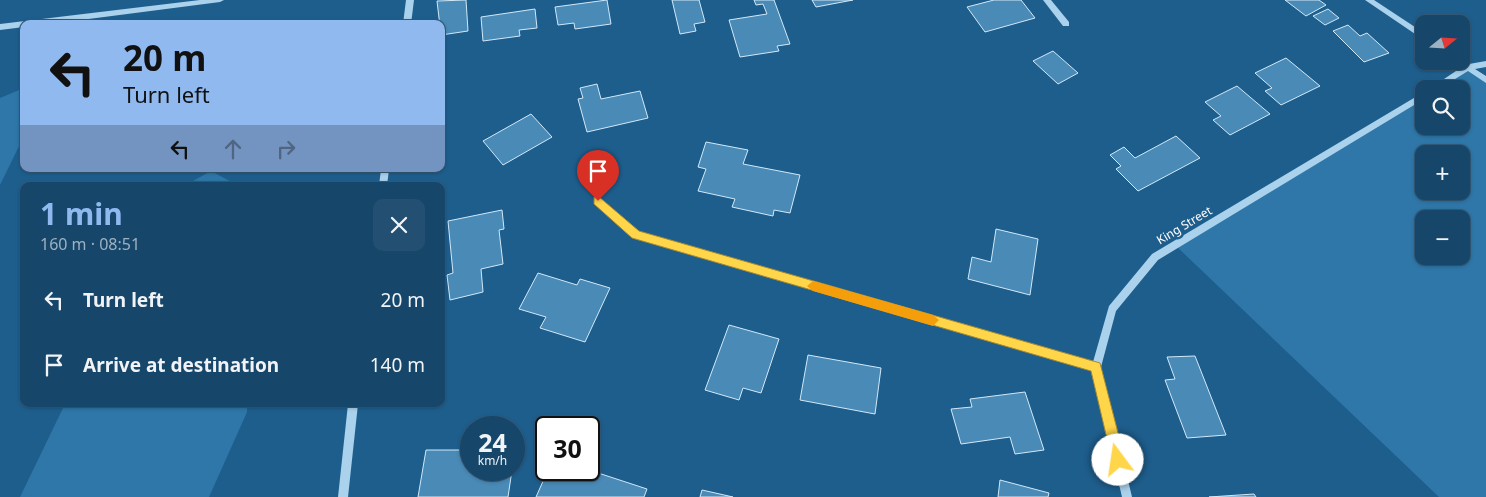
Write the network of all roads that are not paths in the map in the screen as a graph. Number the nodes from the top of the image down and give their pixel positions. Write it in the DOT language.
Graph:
graph roads {
  1 [pos="220,0"];
  2 [pos="410,0"];
  3 [pos="1047,0"];
  4 [pos="1369,0"];
  5 [pos="58,20"];
  6 [pos="408,20"];
  7 [pos="1066,24"];
  8 [pos="20,25"];
  9 [pos="0,27"];
  10 [pos="1415,31"];
  11 [pos="1486,64"];
  12 [pos="1470,67"];
  13 [pos="1470,68"];
  14 [pos="1463,70"];
  15 [pos="1448,80"];
  16 [pos="1486,80"];
  17 [pos="1415,100"];
  18 [pos="598,201"];
  19 [pos="1096,367"];
  20 [pos="353,407"];
  21 [pos="344,497"];
  22 [pos="1127,497"];
  1 -- 5 [label="street"];
  2 -- 6 [label="street"];
  3 -- 7 [label="street"];
  4 -- 10 [label="street"];
  8 -- 9 [label="street"];
  11 -- 12 [label="street"];
  13 -- 16 [label="street"];
  14 -- 15 [label="street"];
  17 -- 19 [label="street, King Street"];
  18 -- 19 [label="street"];
  19 -- 22 [label="street, King Street"];
  20 -- 21 [label="street"];
}
